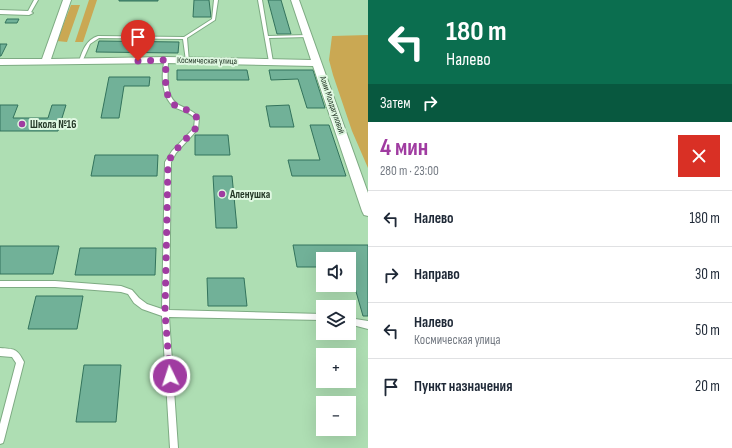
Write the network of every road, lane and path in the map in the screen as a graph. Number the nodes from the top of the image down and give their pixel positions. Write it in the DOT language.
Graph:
graph roads {
  1 [pos="36,0"];
  2 [pos="67,0"];
  3 [pos="216,0"];
  4 [pos="260,0"];
  5 [pos="295,0"];
  6 [pos="0,12"];
  7 [pos="29,13"];
  8 [pos="308,36"];
  9 [pos="266,37"];
  10 [pos="185,38"];
  11 [pos="166,60"];
  12 [pos="81,61"];
  13 [pos="188,61"];
  14 [pos="0,62"];
  15 [pos="45,62"];
  16 [pos="271,62"];
  17 [pos="317,63"];
  18 [pos="368,211"];
  19 [pos="0,284"];
  20 [pos="165,313"];
  21 [pos="316,317"];
  22 [pos="356,322"];
  23 [pos="368,325"];
  24 [pos="0,352"];
  25 [pos="0,440"];
  26 [pos="174,448"];
  1 -- 7 [label="lane"];
  2 -- 15 [label="street"];
  3 -- 10 [label="lane"];
  4 -- 9 [label="lane"];
  5 -- 8 [label="street, Алии Молдагуловой"];
  6 -- 7 [label="street"];
  8 -- 9 [label="lane"];
  8 -- 17 [label="street, Алии Молдагуловой"];
  9 -- 16 [label="lane"];
  10 -- 12 [label="lane"];
  10 -- 13 [label="lane"];
  11 -- 12 [label="street, Космическая улица"];
  11 -- 13 [label="street, Космическая улица"];
  11 -- 20 [label="lane"];
  12 -- 15 [label="street, Космическая улица"];
  13 -- 16 [label="street, Космическая улица"];
  14 -- 15 [label="street, Космическая улица"];
  16 -- 17 [label="street, Космическая улица"];
  17 -- 18 [label="street, Алии Молдагуловой"];
  19 -- 20 [label="lane"];
  20 -- 21 [label="lane"];
  20 -- 26 [label="lane"];
  22 -- 23 [label="lane"];
  24 -- 25 [label="lane"];
}
